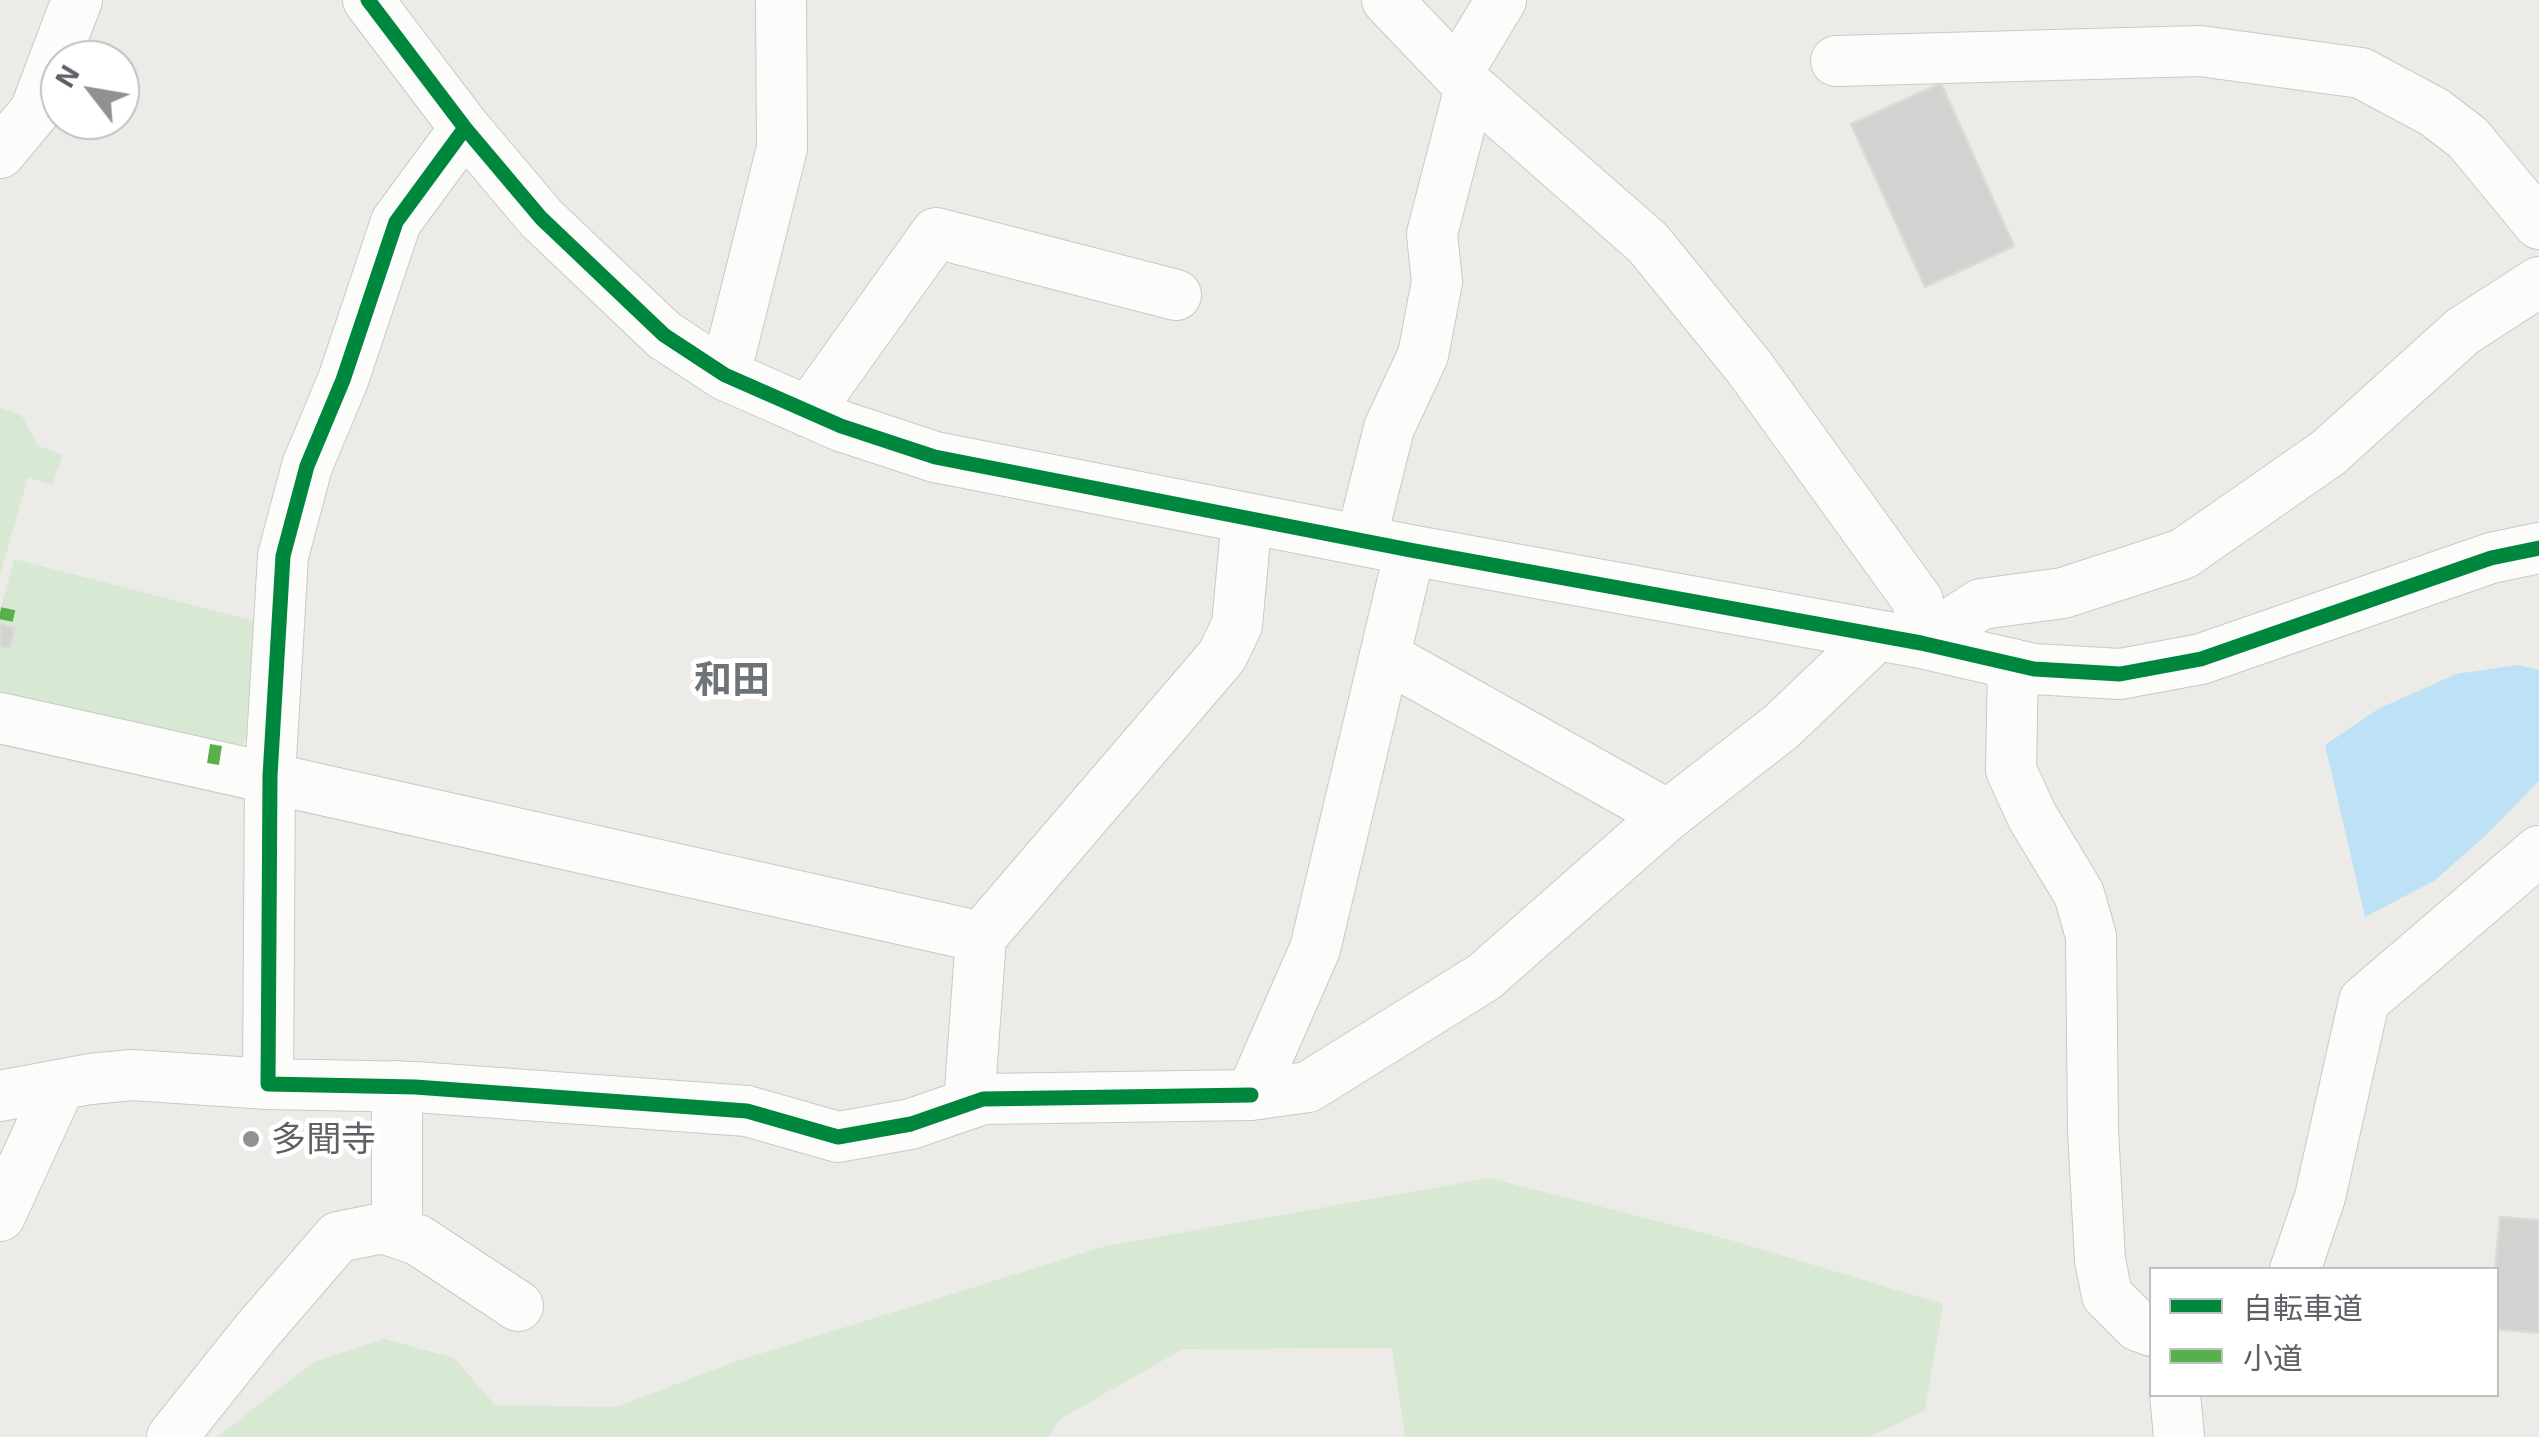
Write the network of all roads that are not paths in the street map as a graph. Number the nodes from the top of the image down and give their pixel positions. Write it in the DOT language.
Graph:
graph roads {
  1 [pos="76,0"];
  2 [pos="781,0"];
  3 [pos="1388,0"];
  4 [pos="1501,0"];
  5 [pos="392,12"];
  6 [pos="1836,62"];
  7 [pos="1463,80"];
  8 [pos="465,128"];
  9 [pos="0,153"];
  10 [pos="2539,224"];
  11 [pos="2539,282"];
  12 [pos="1176,295"];
  13 [pos="724,375"];
  14 [pos="808,412"];
  15 [pos="1248,518"];
  16 [pos="1361,540"];
  17 [pos="2539,548"];
  18 [pos="1410,550"];
  19 [pos="1898,640"];
  20 [pos="1386,657"];
  21 [pos="2013,664"];
  22 [pos="0,718"];
  23 [pos="270,776"];
  24 [pos="1668,815"];
  25 [pos="2539,851"];
  26 [pos="981,937"];
  27 [pos="268,1084"];
  28 [pos="60,1085"];
  29 [pos="397,1086"];
  30 [pos="1250,1095"];
  31 [pos="0,1096"];
  32 [pos="969,1104"];
  33 [pos="0,1216"];
  34 [pos="397,1233"];
  35 [pos="2296,1267"];
  36 [pos="518,1306"];
  37 [pos="2149,1330"];
  38 [pos="2176,1397"];
  39 [pos="172,1437"];
  40 [pos="2178,1437"];
  1 -- 9 [label="street"];
  2 -- 13 [label="street"];
  3 -- 7 [label="street"];
  4 -- 7 [label="street"];
  5 -- 8 [label="street"];
  6 -- 10 [label="street"];
  7 -- 16 [label="street"];
  7 -- 19 [label="street"];
  8 -- 13 [label="street"];
  8 -- 23 [label="street"];
  11 -- 19 [label="street"];
  12 -- 14 [label="street"];
  13 -- 14 [label="street"];
  14 -- 15 [label="street"];
  15 -- 16 [label="street"];
  15 -- 26 [label="street"];
  16 -- 18 [label="street"];
  17 -- 21 [label="street"];
  18 -- 19 [label="street"];
  18 -- 20 [label="street"];
  19 -- 21 [label="street"];
  19 -- 24 [label="street"];
  20 -- 24 [label="street"];
  20 -- 30 [label="street"];
  21 -- 37 [label="street"];
  22 -- 23 [label="street"];
  23 -- 26 [label="street"];
  23 -- 27 [label="street"];
  24 -- 30 [label="street"];
  25 -- 35 [label="street"];
  26 -- 32 [label="street"];
  27 -- 28 [label="street"];
  27 -- 29 [label="street"];
  28 -- 31 [label="street"];
  28 -- 33 [label="street"];
  29 -- 32 [label="street"];
  29 -- 34 [label="street"];
  30 -- 32 [label="street"];
  34 -- 36 [label="street"];
  34 -- 39 [label="street"];
  38 -- 40 [label="street"];
}
